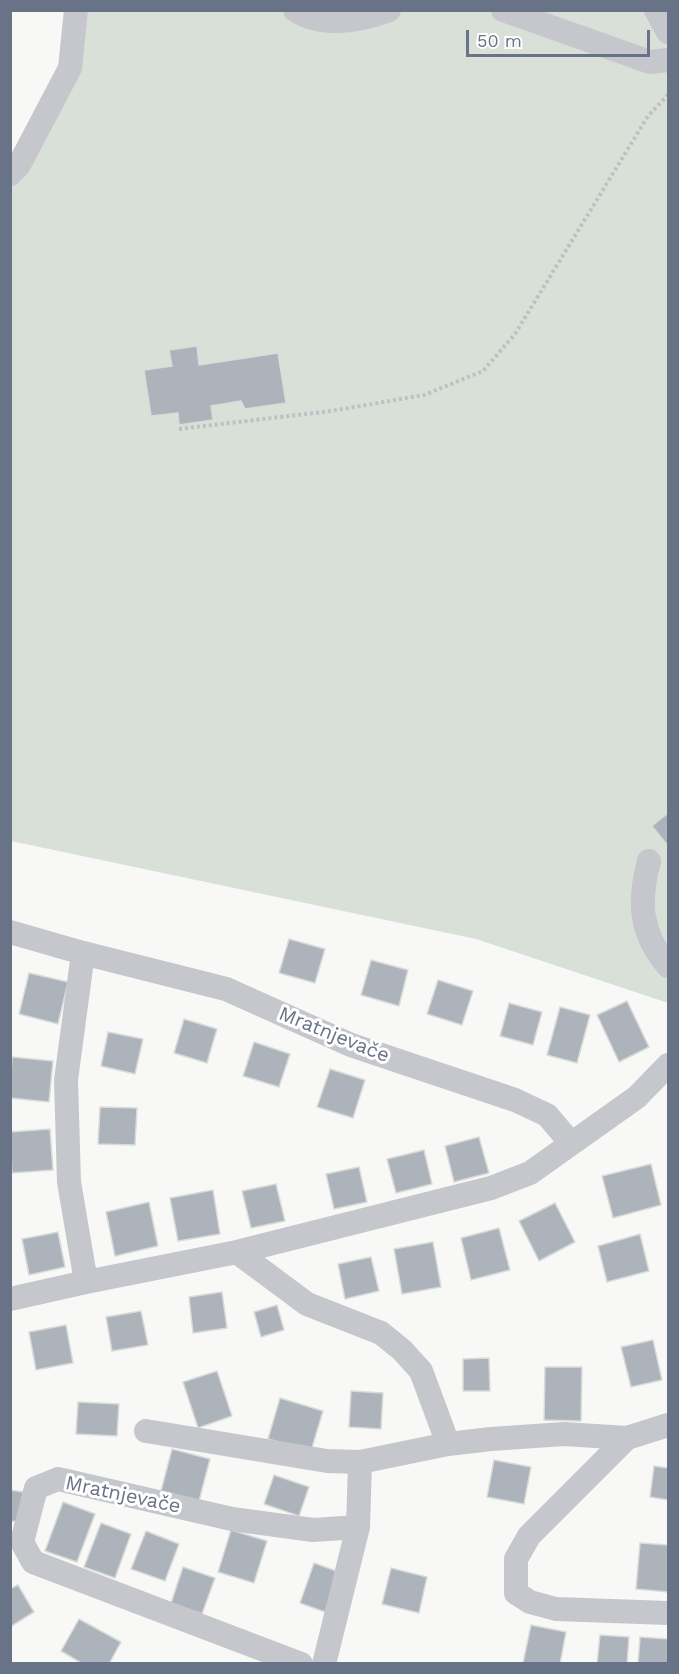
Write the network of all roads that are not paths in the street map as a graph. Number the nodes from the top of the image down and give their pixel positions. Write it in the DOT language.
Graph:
graph roads {
  1 [pos="76,10"];
  2 [pos="295,10"];
  3 [pos="389,10"];
  4 [pos="503,10"];
  5 [pos="656,10"];
  6 [pos="669,32"];
  7 [pos="669,60"];
  8 [pos="10,174"];
  9 [pos="649,861"];
  10 [pos="10,932"];
  11 [pos="83,953"];
  12 [pos="669,966"];
  13 [pos="669,1065"];
  14 [pos="571,1143"];
  15 [pos="237,1252"];
  16 [pos="86,1282"];
  17 [pos="10,1299"];
  18 [pos="669,1425"];
  19 [pos="146,1431"];
  20 [pos="627,1438"];
  21 [pos="448,1444"];
  22 [pos="360,1462"];
  23 [pos="358,1527"];
  24 [pos="669,1613"];
  25 [pos="301,1664"];
  26 [pos="324,1664"];
  1 -- 8 [label="street"];
  2 -- 3 [label="street"];
  4 -- 7 [label="street"];
  5 -- 6 [label="street"];
  9 -- 12 [label="street"];
  10 -- 11 [label="street, Mratnjevače"];
  11 -- 14 [label="street, Mratnjevače"];
  11 -- 16 [label="street"];
  13 -- 14 [label="street"];
  14 -- 15 [label="street"];
  15 -- 16 [label="street"];
  15 -- 21 [label="street"];
  16 -- 17 [label="street"];
  18 -- 20 [label="street"];
  19 -- 22 [label="street"];
  20 -- 21 [label="street"];
  20 -- 24 [label="street"];
  21 -- 22 [label="street"];
  22 -- 23 [label="street"];
  23 -- 25 [label="street, Mratnjevače"];
  23 -- 26 [label="street"];
}
